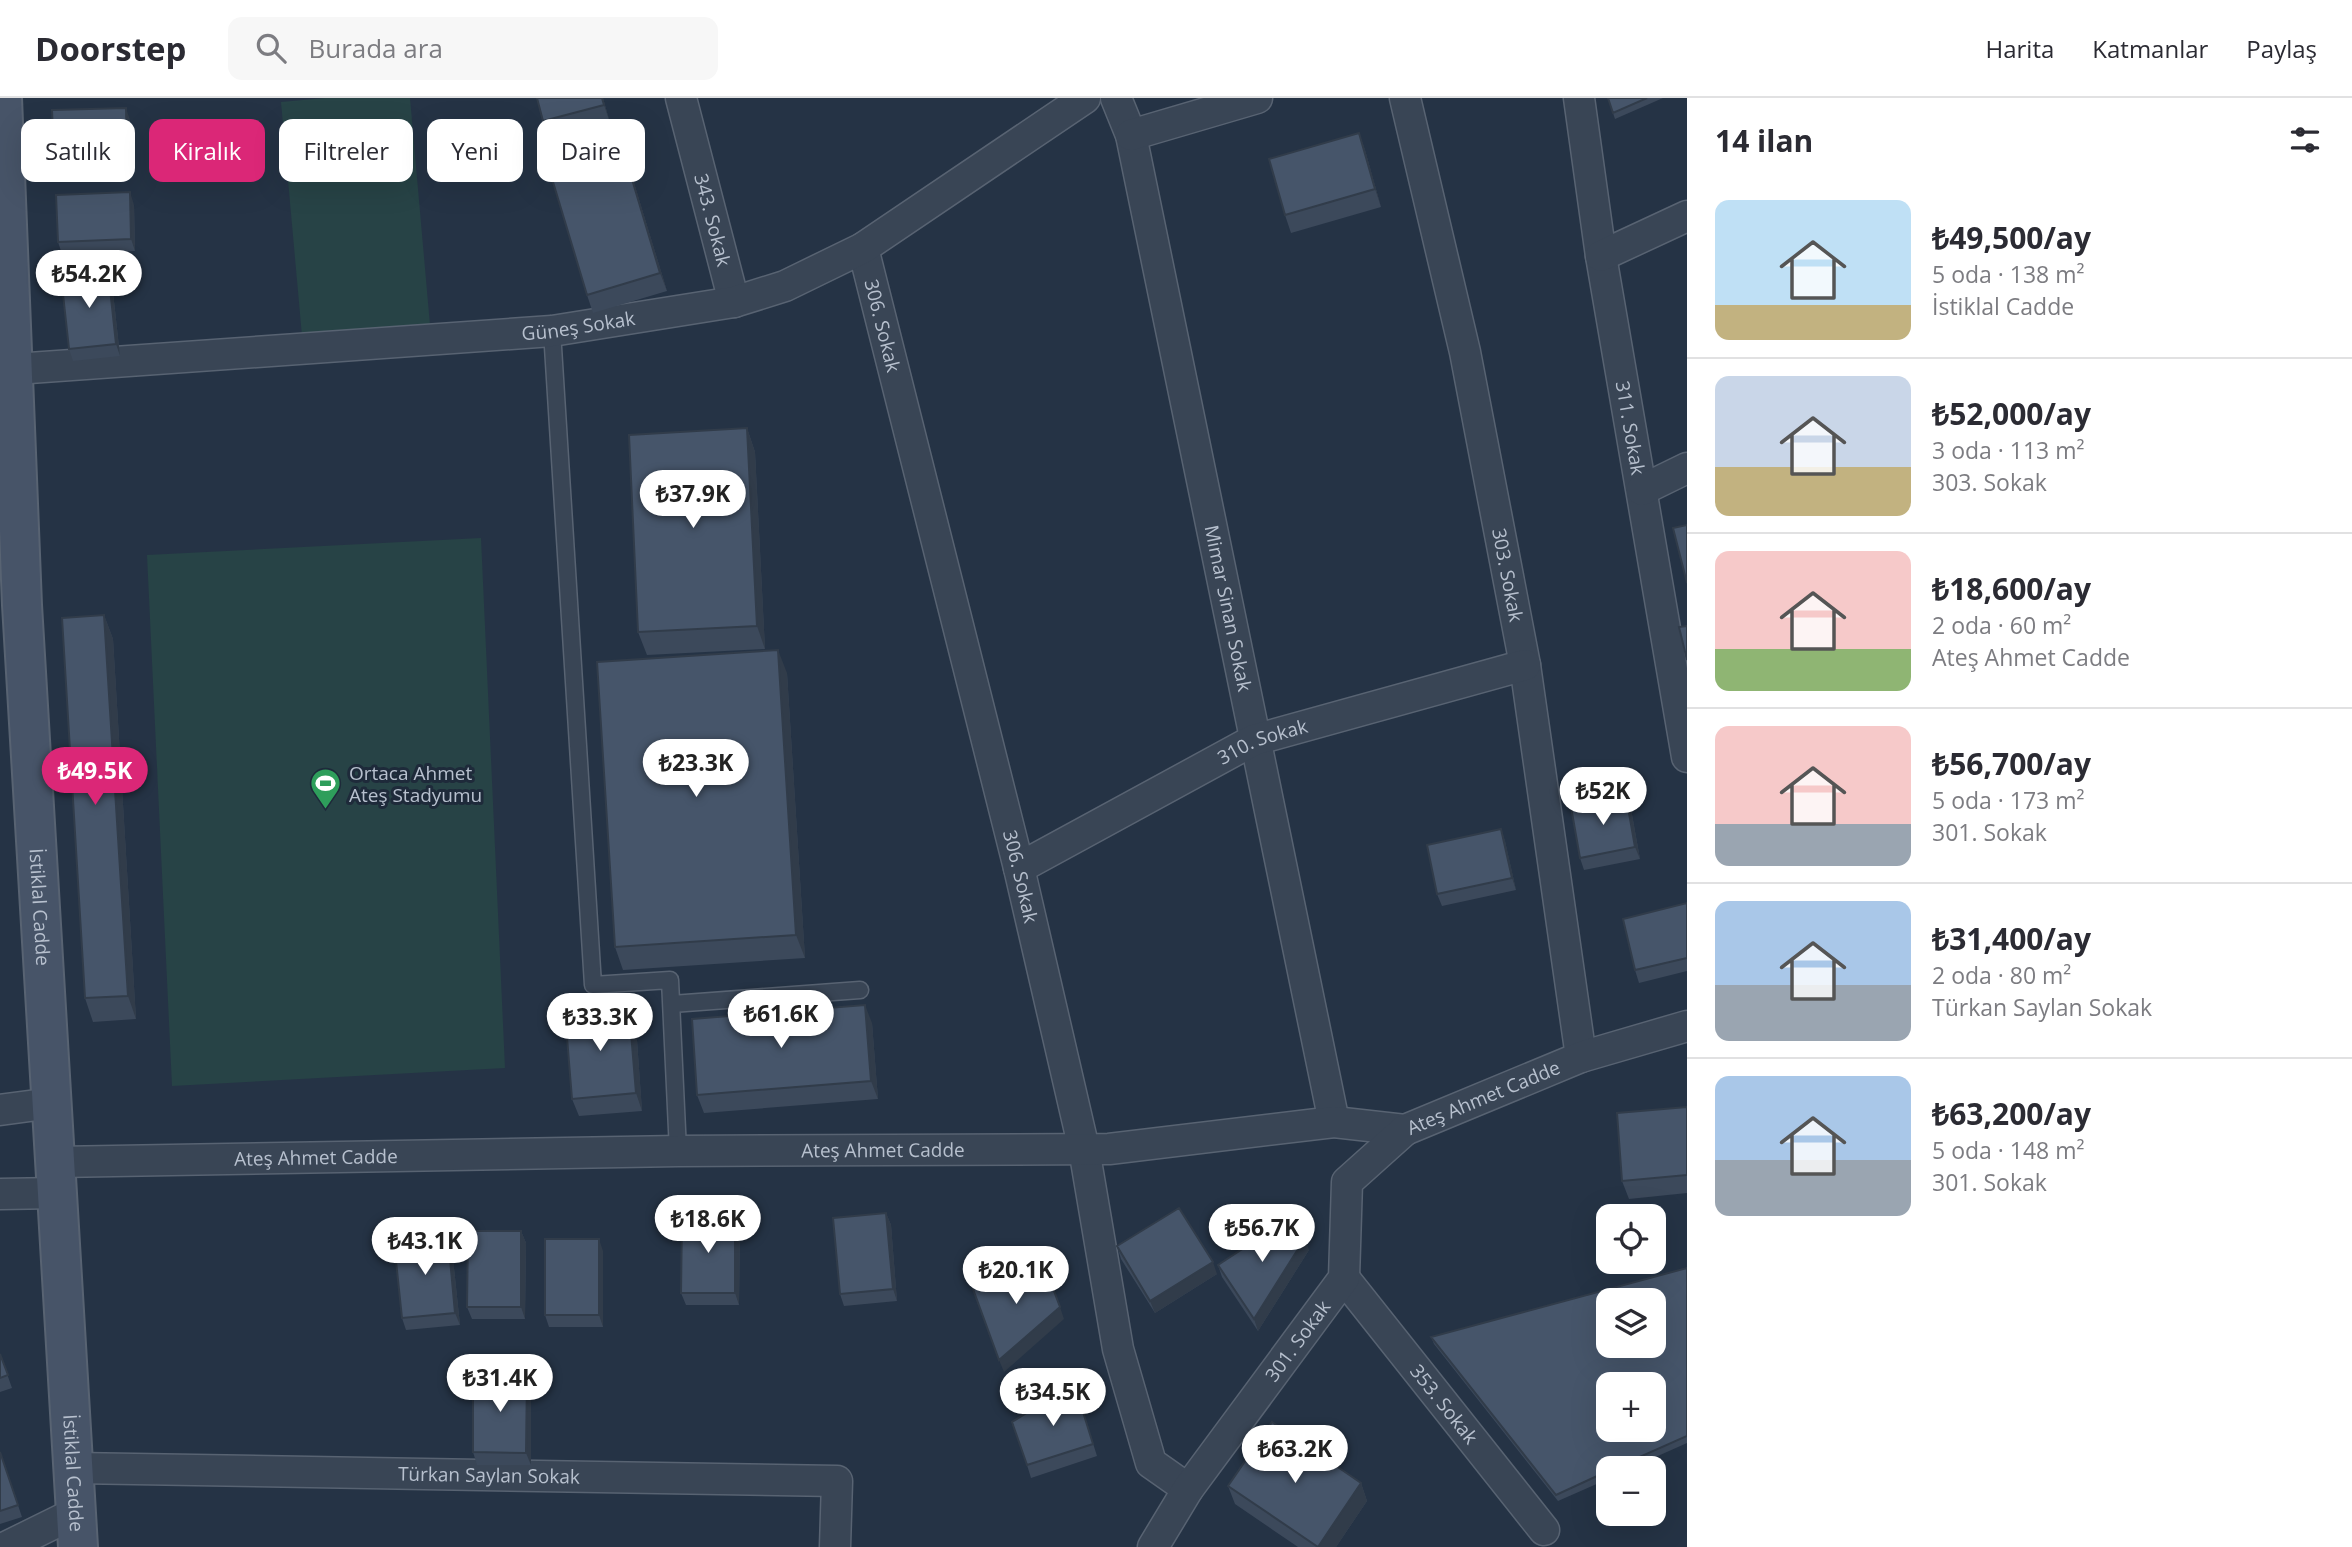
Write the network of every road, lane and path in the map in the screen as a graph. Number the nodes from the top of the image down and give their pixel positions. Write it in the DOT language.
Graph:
graph roads {
  1 [pos="2,98"];
  2 [pos="681,98"];
  3 [pos="1085,98"];
  4 [pos="1116,98"];
  5 [pos="1257,98"];
  6 [pos="1405,98"];
  7 [pos="1579,98"];
  8 [pos="1131,135"];
  9 [pos="1687,216"];
  10 [pos="863,248"];
  11 [pos="1601,256"];
  12 [pos="734,302"];
  13 [pos="552,331"];
  14 [pos="15,369"];
  15 [pos="1687,468"];
  16 [pos="1687,480"];
  17 [pos="1642,490"];
  18 [pos="11,610"];
  19 [pos="1525,665"];
  20 [pos="1254,740"];
  21 [pos="1686,744"];
  22 [pos="1019,868"];
  23 [pos="860,990"];
  24 [pos="672,1004"];
  25 [pos="1687,1026"];
  26 [pos="1581,1057"];
  27 [pos="52,1103"];
  28 [pos="0,1110"];
  29 [pos="1334,1122"];
  30 [pos="1405,1130"];
  31 [pos="1084,1149"];
  32 [pos="678,1151"];
  33 [pos="57,1178"];
  34 [pos="0,1194"];
  35 [pos="1344,1279"];
  36 [pos="75,1468"];
  37 [pos="1188,1489"];
  38 [pos="78,1530"];
  39 [pos="1544,1530"];
  40 [pos="1156,1546"];
  41 [pos="6,1547"];
  42 [pos="835,1547"];
  1 -- 14 [label="street, İstiklal Cadde"];
  2 -- 12 [label="street, 343. Sokak"];
  3 -- 10 [label="street, Güneş Sokak"];
  4 -- 8 [label="street, Mimar Sinan Sokak"];
  5 -- 8 [label="street"];
  6 -- 19 [label="street, 303. Sokak"];
  7 -- 11 [label="street, 311. Sokak"];
  8 -- 20 [label="street, Mimar Sinan Sokak"];
  9 -- 11 [label="street"];
  10 -- 12 [label="street, Güneş Sokak"];
  10 -- 22 [label="street, 306. Sokak"];
  11 -- 17 [label="street, 311. Sokak"];
  12 -- 13 [label="street, Güneş Sokak"];
  13 -- 14 [label="street, Güneş Sokak"];
  13 -- 24 [label="lane"];
  14 -- 18 [label="street, İstiklal Cadde"];
  15 -- 17 [label="street"];
  16 -- 17 [label="street"];
  17 -- 21 [label="street, 311. Sokak"];
  18 -- 27 [label="street, İstiklal Cadde"];
  19 -- 20 [label="street, 310. Sokak"];
  19 -- 26 [label="street, 303. Sokak"];
  20 -- 22 [label="street, 310. Sokak"];
  20 -- 29 [label="street, Mimar Sinan Sokak"];
  22 -- 31 [label="street, 306. Sokak"];
  23 -- 24 [label="lane"];
  24 -- 32 [label="lane"];
  25 -- 26 [label="street, Ateş Ahmet Cadde"];
  26 -- 30 [label="street, Ateş Ahmet Cadde"];
  27 -- 28 [label="street"];
  27 -- 33 [label="street, İstiklal Cadde"];
  29 -- 30 [label="street, Ateş Ahmet Cadde"];
  29 -- 31 [label="street, Ateş Ahmet Cadde"];
  30 -- 35 [label="street"];
  31 -- 32 [label="street, Ateş Ahmet Cadde"];
  31 -- 37 [label="street, 306. Sokak"];
  32 -- 33 [label="street, Ateş Ahmet Cadde"];
  33 -- 34 [label="street, Ateş Ahmet Cadde"];
  33 -- 36 [label="street, İstiklal Cadde"];
  35 -- 37 [label="street, 301. Sokak"];
  35 -- 39 [label="street, 353. Sokak"];
  36 -- 38 [label="street, İstiklal Cadde"];
  36 -- 42 [label="street, Türkan Saylan Sokak"];
  37 -- 40 [label="street, 301. Sokak"];
  38 -- 41 [label="street"];
}
